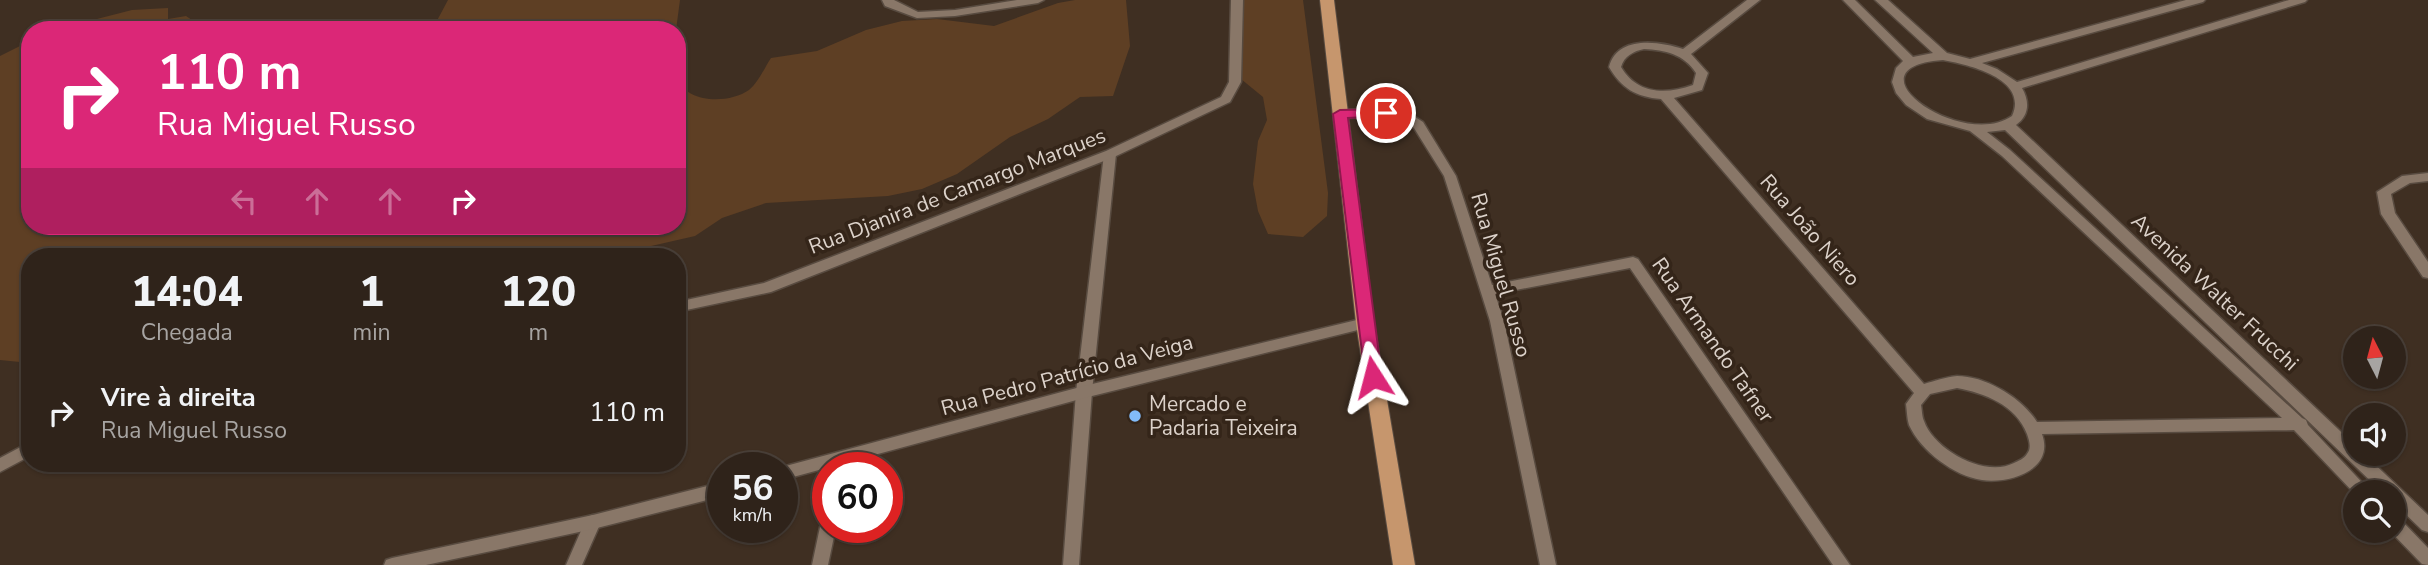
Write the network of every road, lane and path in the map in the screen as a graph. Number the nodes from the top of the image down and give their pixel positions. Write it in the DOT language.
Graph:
graph roads {
  1 [pos="1038,0"];
  2 [pos="1237,0"];
  3 [pos="1327,0"];
  4 [pos="1754,0"];
  5 [pos="1849,0"];
  6 [pos="1881,0"];
  7 [pos="2199,0"];
  8 [pos="2301,0"];
  9 [pos="888,2"];
  10 [pos="983,4"];
  11 [pos="1684,54"];
  12 [pos="1943,57"];
  13 [pos="1911,62"];
  14 [pos="1971,62"];
  15 [pos="2014,87"];
  16 [pos="1666,97"];
  17 [pos="1340,114"];
  18 [pos="2007,124"];
  19 [pos="1975,128"];
  20 [pos="1110,155"];
  21 [pos="2428,177"];
  22 [pos="2428,273"];
  23 [pos="1487,291"];
  24 [pos="686,305"];
  25 [pos="1365,323"];
  26 [pos="1084,391"];
  27 [pos="1921,391"];
  28 [pos="2320,422"];
  29 [pos="2298,424"];
  30 [pos="2033,428"];
  31 [pos="21,449"];
  32 [pos="879,452"];
  33 [pos="0,453"];
  34 [pos="21,453"];
  35 [pos="0,466"];
  36 [pos="2352,480"];
  37 [pos="2380,480"];
  38 [pos="707,493"];
  39 [pos="2406,504"];
  40 [pos="593,522"];
  41 [pos="2428,525"];
  42 [pos="2406,536"];
  43 [pos="825,543"];
  44 [pos="2428,559"];
  45 [pos="393,565"];
  46 [pos="574,565"];
  47 [pos="820,565"];
  48 [pos="1071,565"];
  49 [pos="1404,565"];
  50 [pos="1548,565"];
  51 [pos="1842,565"];
  1 -- 10 [label="street"];
  2 -- 20 [label="street, Rua Djanira de Camargo Marques"];
  3 -- 17 [label="main road"];
  4 -- 11 [label="street"];
  5 -- 13 [label="street"];
  6 -- 12 [label="street"];
  7 -- 14 [label="street"];
  8 -- 15 [label="street"];
  9 -- 10 [label="street"];
  11 -- 16 [label="street"];
  11 -- 16 [label="street"];
  12 -- 13 [label="street"];
  12 -- 14 [label="street"];
  13 -- 19 [label="street"];
  14 -- 15 [label="street"];
  15 -- 18 [label="street"];
  16 -- 27 [label="street, Rua João Niero"];
  17 -- 23 [label="street, Rua Miguel Russo"];
  17 -- 25 [label="main road"];
  18 -- 19 [label="street"];
  18 -- 28 [label="street, Avenida Walter Frucchi"];
  19 -- 29 [label="street, Avenida Walter Frucchi"];
  20 -- 24 [label="street, Rua Djanira de Camargo Marques"];
  20 -- 26 [label="street"];
  21 -- 22 [label="street"];
  23 -- 50 [label="street, Rua Miguel Russo"];
  23 -- 51 [label="street, Rua Armando Tafner"];
  25 -- 26 [label="street, Rua Pedro Patrício da Veiga"];
  25 -- 49 [label="main road"];
  26 -- 32 [label="street, Rua Pedro Patrício da Veiga"];
  26 -- 48 [label="street"];
  27 -- 30 [label="street"];
  27 -- 30 [label="street"];
  28 -- 29 [label="street"];
  28 -- 37 [label="street, Avenida Walter Frucchi"];
  29 -- 30 [label="street"];
  29 -- 36 [label="street, Avenida Walter Frucchi"];
  31 -- 33 [label="street"];
  34 -- 35 [label="street"];
  38 -- 40 [label="street"];
  39 -- 41 [label="street, Avenida Walter Frucchi"];
  40 -- 45 [label="street"];
  40 -- 46 [label="street"];
  42 -- 44 [label="street"];
  43 -- 47 [label="street"];
}
